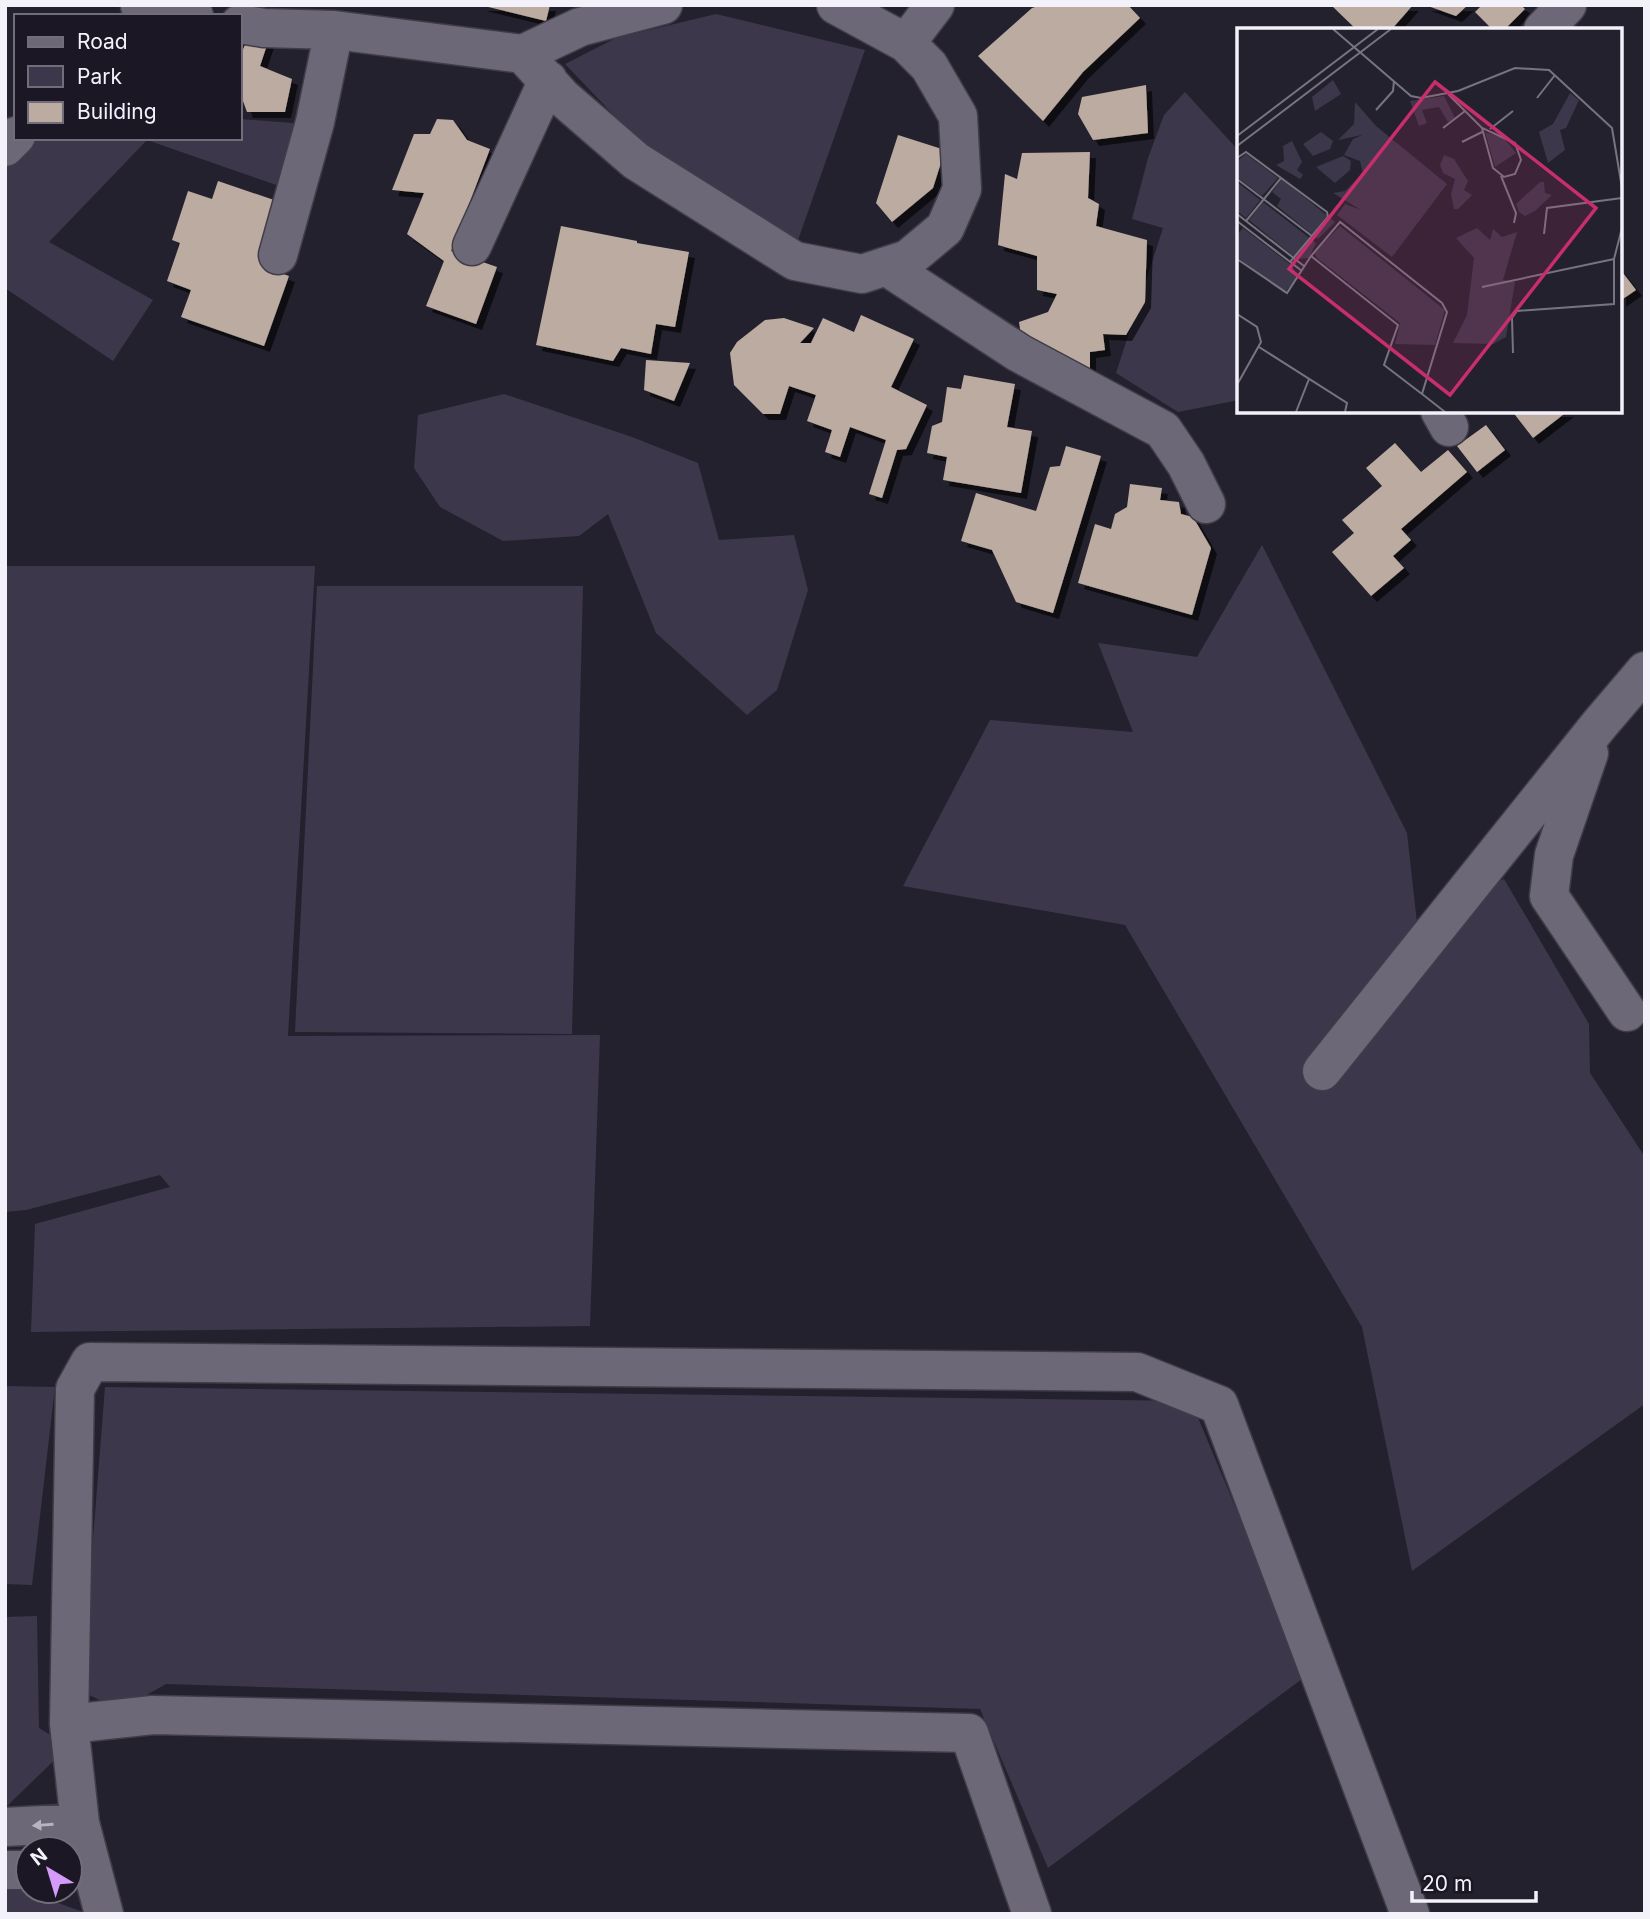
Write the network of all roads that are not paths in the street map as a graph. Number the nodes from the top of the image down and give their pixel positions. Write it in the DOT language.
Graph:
graph roads {
  1 [pos="663,5"];
  2 [pos="836,5"];
  3 [pos="934,5"];
  4 [pos="1567,5"];
  5 [pos="137,9"];
  6 [pos="178,14"];
  7 [pos="583,16"];
  8 [pos="242,24"];
  9 [pos="1545,28"];
  10 [pos="334,30"];
  11 [pos="905,43"];
  12 [pos="535,67"];
  13 [pos="472,246"];
  14 [pos="278,255"];
  15 [pos="886,266"];
  16 [pos="1206,504"];
  17 [pos="1645,671"];
  18 [pos="1599,725"];
  19 [pos="1627,1012"];
  20 [pos="1322,1071"];
  21 [pos="69,1724"];
  22 [pos="80,1822"];
  23 [pos="5,1827"];
  24 [pos="80,1835"];
  25 [pos="84,1874"];
  26 [pos="104,1914"];
  27 [pos="1032,1914"];
  28 [pos="1410,1914"];
  1 -- 7 [label="street"];
  2 -- 11 [label="street"];
  3 -- 11 [label="street"];
  4 -- 9 [label="street"];
  5 -- 6 [label="street"];
  7 -- 12 [label="street"];
  8 -- 10 [label="street"];
  10 -- 12 [label="street"];
  10 -- 14 [label="street"];
  11 -- 15 [label="street"];
  12 -- 13 [label="street"];
  12 -- 15 [label="street"];
  15 -- 16 [label="street"];
  17 -- 18 [label="street"];
  18 -- 19 [label="street"];
  18 -- 20 [label="street"];
  21 -- 22 [label="street"];
  21 -- 27 [label="street"];
  21 -- 28 [label="street"];
  22 -- 23 [label="street, one-way"];
  22 -- 24 [label="street"];
  25 -- 26 [label="street"];
}
